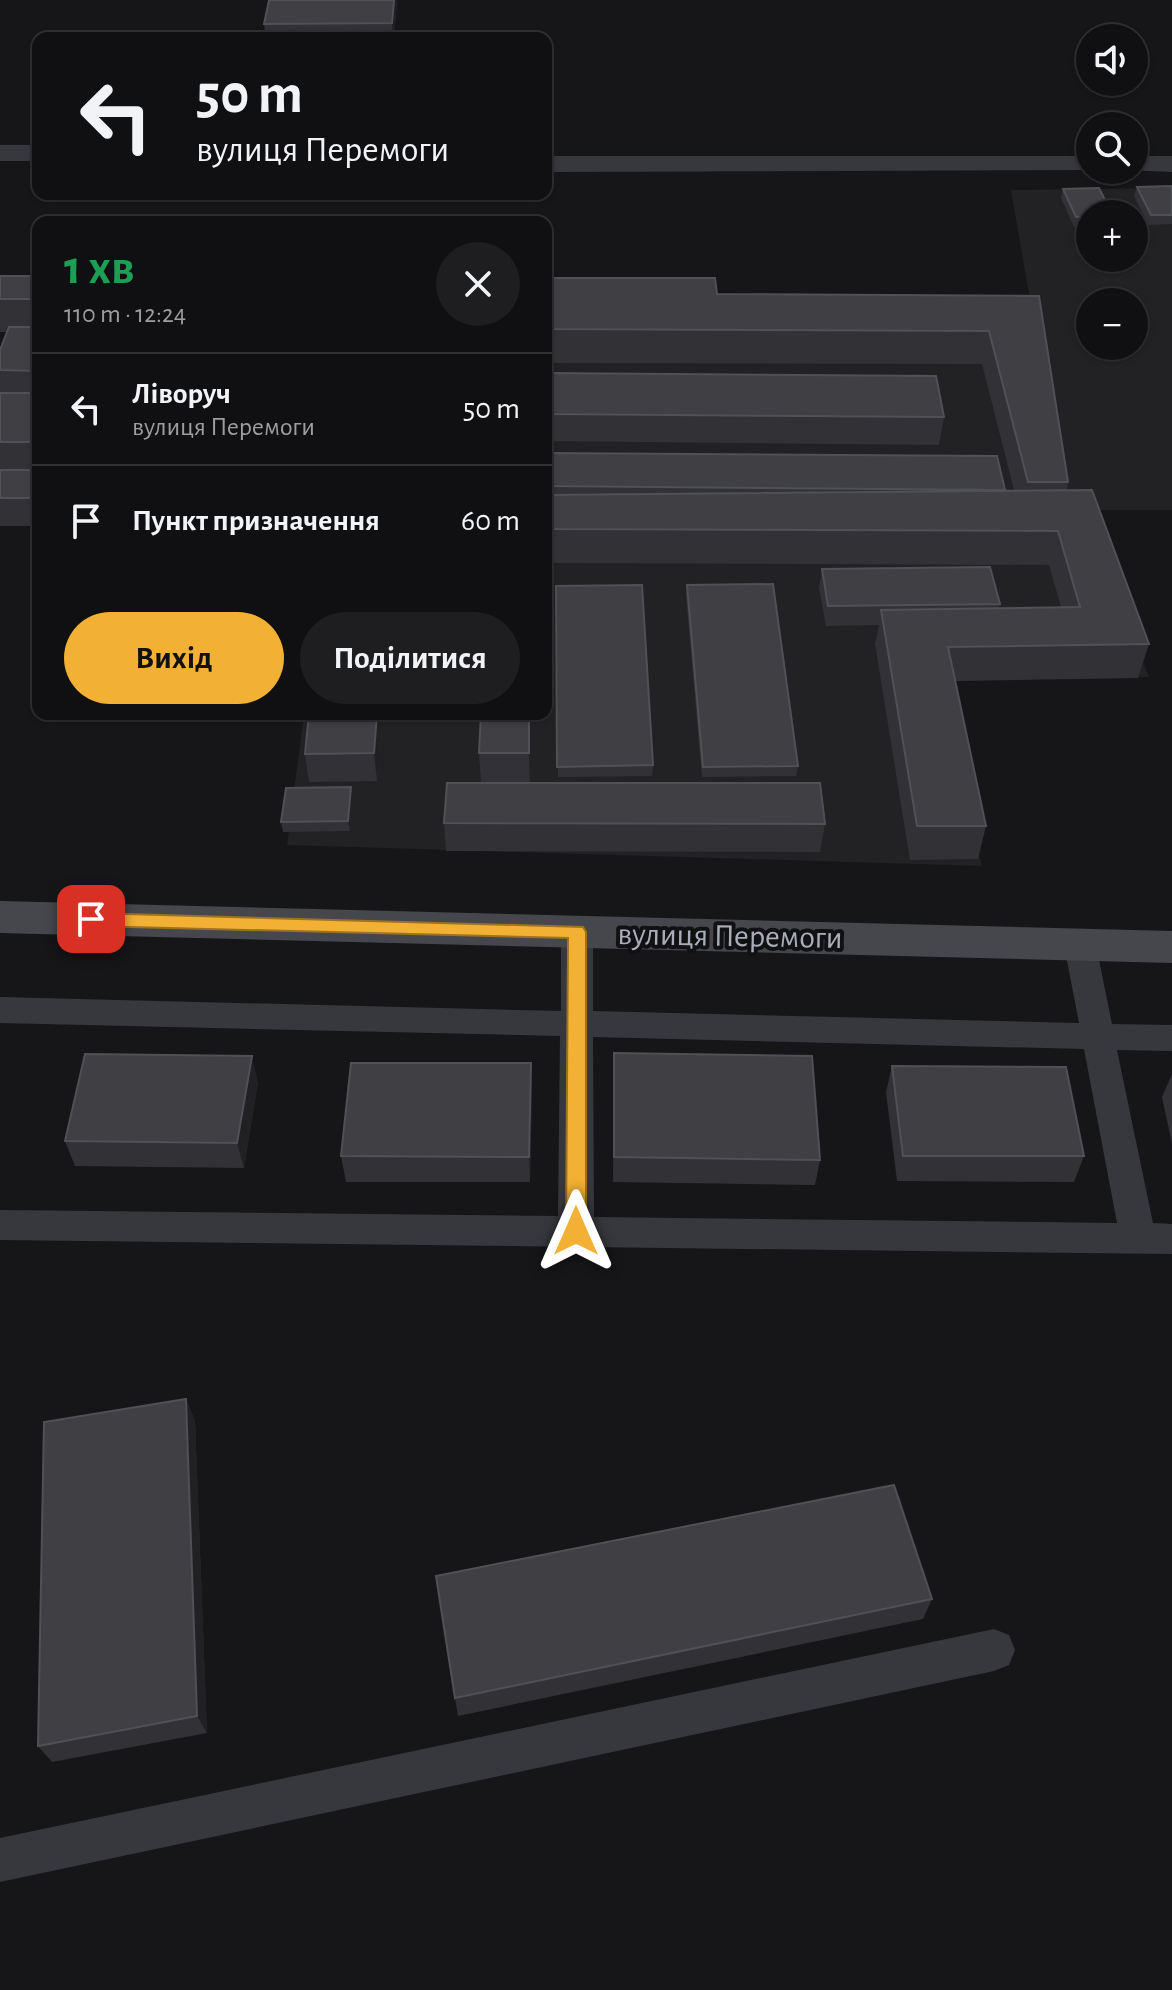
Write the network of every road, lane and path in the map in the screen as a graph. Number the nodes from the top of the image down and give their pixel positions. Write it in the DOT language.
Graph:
graph roads {
  1 [pos="0,153"];
  2 [pos="32,153"];
  3 [pos="552,164"];
  4 [pos="1076,164"];
  5 [pos="1148,164"];
  6 [pos="1172,164"];
  7 [pos="0,917"];
  8 [pos="577,932"];
  9 [pos="1080,945"];
  10 [pos="1172,947"];
  11 [pos="0,1010"];
  12 [pos="575,1024"];
  13 [pos="1099,1037"];
  14 [pos="1172,1038"];
  15 [pos="0,1225"];
  16 [pos="576,1231"];
  17 [pos="1155,1238"];
  18 [pos="994,1650"];
  19 [pos="0,1860"];
  1 -- 2 [label="street"];
  3 -- 4 [label="street"];
  5 -- 6 [label="street"];
  7 -- 8 [label="main road, вулиця Перемоги"];
  8 -- 9 [label="main road, вулиця Перемоги"];
  8 -- 12 [label="lane"];
  9 -- 10 [label="main road, вулиця Перемоги"];
  9 -- 13 [label="lane"];
  11 -- 12 [label="lane"];
  12 -- 13 [label="lane"];
  12 -- 16 [label="lane"];
  13 -- 14 [label="lane"];
  13 -- 17 [label="lane"];
  15 -- 16 [label="lane"];
  16 -- 17 [label="lane"];
  18 -- 19 [label="lane"];
}
